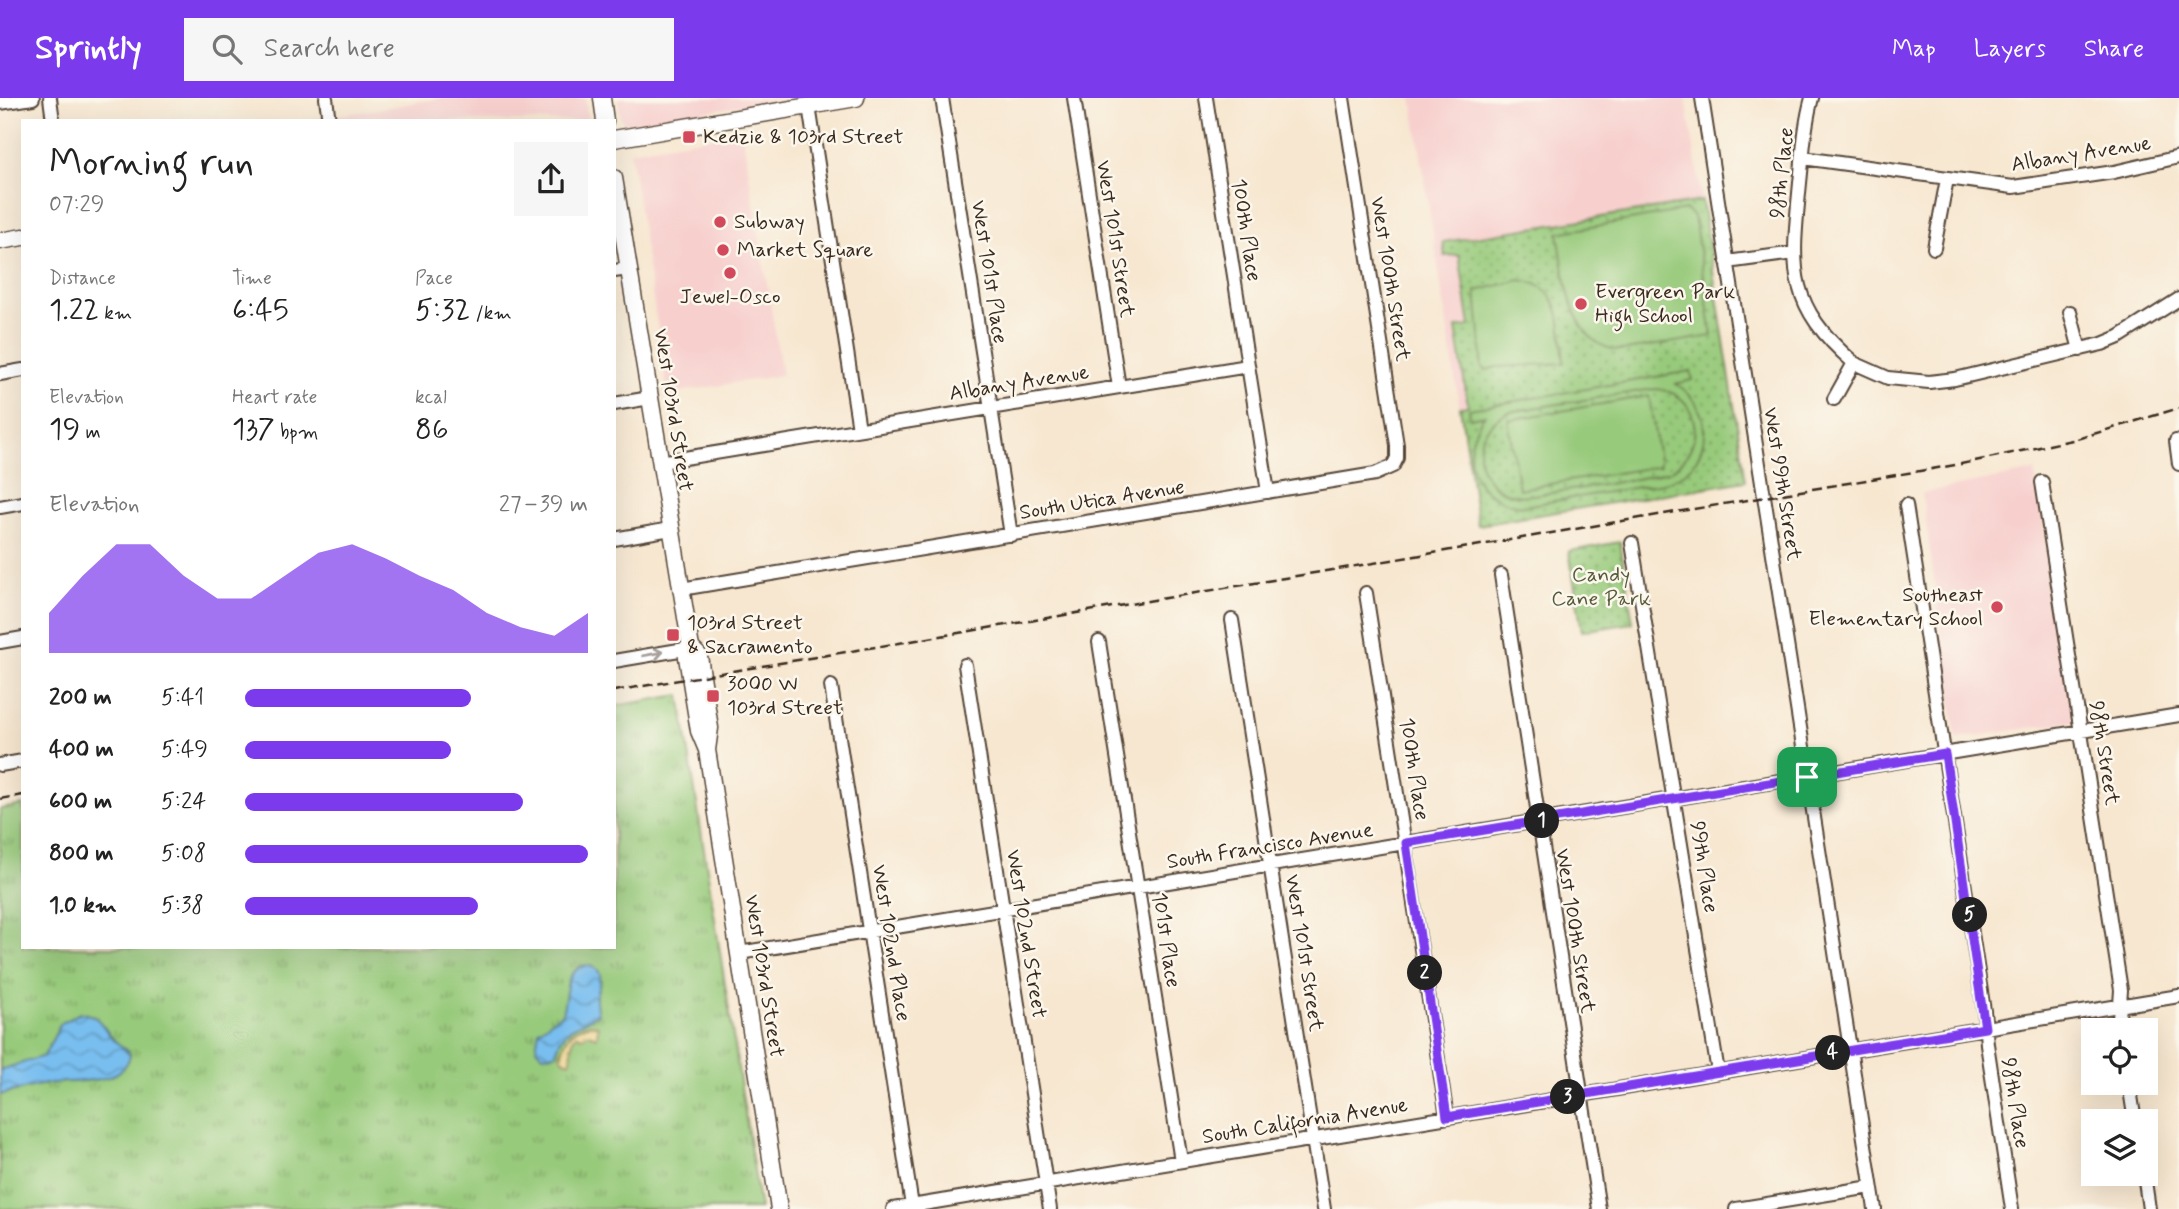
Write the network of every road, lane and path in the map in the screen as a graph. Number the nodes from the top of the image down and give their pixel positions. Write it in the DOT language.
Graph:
graph roads {
  1 [pos="33,98"];
  2 [pos="50,98"];
  3 [pos="326,98"];
  4 [pos="602,98"];
  5 [pos="856,98"];
  6 [pos="942,98"];
  7 [pos="1074,98"];
  8 [pos="1206,98"];
  9 [pos="1343,98"];
  10 [pos="1702,98"];
  11 [pos="1812,98"];
  12 [pos="0,103"];
  13 [pos="809,106"];
  14 [pos="53,119"];
  15 [pos="329,119"];
  16 [pos="605,119"];
  17 [pos="616,139"];
  18 [pos="2179,157"];
  19 [pos="1803,158"];
  20 [pos="1947,179"];
  21 [pos="616,201"];
  22 [pos="21,237"];
  23 [pos="0,241"];
  24 [pos="1934,248"];
  25 [pos="1794,253"];
  26 [pos="1727,262"];
  27 [pos="622,270"];
  28 [pos="2179,299"];
  29 [pos="2070,312"];
  30 [pos="2080,350"];
  31 [pos="1854,363"];
  32 [pos="1248,366"];
  33 [pos="21,370"];
  34 [pos="0,374"];
  35 [pos="1119,387"];
  36 [pos="650,398"];
  37 [pos="1834,399"];
  38 [pos="616,404"];
  39 [pos="991,407"];
  40 [pos="859,429"];
  41 [pos="2176,441"];
  42 [pos="660,462"];
  43 [pos="2179,464"];
  44 [pos="1393,466"];
  45 [pos="2042,482"];
  46 [pos="1268,492"];
  47 [pos="21,503"];
  48 [pos="1906,505"];
  49 [pos="0,507"];
  50 [pos="671,529"];
  51 [pos="1011,535"];
  52 [pos="616,538"];
  53 [pos="1632,543"];
  54 [pos="1501,575"];
  55 [pos="681,589"];
  56 [pos="1366,593"];
  57 [pos="1232,620"];
  58 [pos="21,638"];
  59 [pos="0,642"];
  60 [pos="1099,642"];
  61 [pos="691,648"];
  62 [pos="616,661"];
  63 [pos="965,665"];
  64 [pos="831,686"];
  65 [pos="2179,715"];
  66 [pos="2081,731"];
  67 [pos="1945,754"];
  68 [pos="21,761"];
  69 [pos="0,765"];
  70 [pos="1807,777"];
  71 [pos="1673,799"];
  72 [pos="1539,821"];
  73 [pos="1406,843"];
  74 [pos="1271,866"];
  75 [pos="1138,887"];
  76 [pos="1003,910"];
  77 [pos="870,932"];
  78 [pos="739,953"];
  79 [pos="2179,996"];
  80 [pos="2120,1006"];
  81 [pos="2120,1018"];
  82 [pos="1985,1028"];
  83 [pos="1850,1050"];
  84 [pos="1718,1072"];
  85 [pos="1581,1095"];
  86 [pos="1447,1117"];
  87 [pos="1314,1139"];
  88 [pos="1181,1161"];
  89 [pos="1046,1184"];
  90 [pos="1871,1186"];
  91 [pos="2146,1186"];
  92 [pos="912,1206"];
  93 [pos="779,1209"];
  94 [pos="893,1209"];
  95 [pos="1050,1209"];
  96 [pos="1325,1209"];
  97 [pos="1599,1209"];
  98 [pos="1736,1209"];
  99 [pos="1875,1209"];
  100 [pos="2012,1209"];
  101 [pos="2149,1209"];
  1 -- 12 [label="street"];
  2 -- 14 [label="street"];
  3 -- 15 [label="street"];
  4 -- 16 [label="main road"];
  5 -- 13 [label="main road"];
  6 -- 39 [label="street, West 101st Place"];
  7 -- 35 [label="street, West 101st Street"];
  8 -- 32 [label="street, 100th Place"];
  9 -- 44 [label="street, West 100th Street"];
  10 -- 26 [label="street, West 99th Street"];
  11 -- 19 [label="street, 98th Place"];
  13 -- 17 [label="main road"];
  13 -- 40 [label="street"];
  18 -- 20 [label="street, Albany Avenue"];
  19 -- 20 [label="street, Albany Avenue"];
  19 -- 25 [label="street, 98th Place"];
  20 -- 24 [label="street"];
  21 -- 27 [label="main road, West 103rd Street"];
  22 -- 23 [label="main road"];
  25 -- 26 [label="street"];
  25 -- 31 [label="street"];
  26 -- 70 [label="street, West 99th Street"];
  27 -- 36 [label="main road, West 103rd Street"];
  28 -- 30 [label="street"];
  29 -- 30 [label="street"];
  30 -- 31 [label="street"];
  31 -- 37 [label="street"];
  32 -- 35 [label="street, Albany Avenue"];
  32 -- 46 [label="street, 100th Place"];
  33 -- 34 [label="street"];
  35 -- 39 [label="street, Albany Avenue"];
  36 -- 38 [label="street"];
  36 -- 42 [label="main road, West 103rd Street"];
  39 -- 40 [label="street, Albany Avenue"];
  39 -- 51 [label="street, West 101st Place"];
  40 -- 42 [label="street, Albany Avenue"];
  41 -- 43 [label="street"];
  42 -- 50 [label="main road, West 103rd Street"];
  44 -- 46 [label="street, South Utica Avenue"];
  45 -- 66 [label="street, 98th Street"];
  46 -- 51 [label="street, South Utica Avenue"];
  47 -- 49 [label="street"];
  48 -- 67 [label="street, 98th Place"];
  50 -- 52 [label="street"];
  50 -- 55 [label="main road, West 103rd Street"];
  51 -- 55 [label="street, South Utica Avenue"];
  53 -- 71 [label="street, 99th Place"];
  54 -- 72 [label="street, West 100th Street"];
  55 -- 61 [label="main road, West 103rd Street"];
  56 -- 73 [label="street, 100th Place"];
  57 -- 74 [label="street, West 101st Street"];
  58 -- 59 [label="street"];
  60 -- 75 [label="street, 101st Place"];
  62 -- 61 [label="street, one-way"];
  61 -- 78 [label="main road, West 103rd Street"];
  63 -- 76 [label="street, West 102nd Street"];
  64 -- 77 [label="street, West 102nd Place"];
  65 -- 66 [label="street, South Francisco Avenue"];
  66 -- 67 [label="street, South Francisco Avenue"];
  66 -- 80 [label="street, 98th Street"];
  67 -- 70 [label="street, South Francisco Avenue"];
  67 -- 82 [label="street, 98th Place"];
  68 -- 69 [label="street"];
  70 -- 71 [label="street, South Francisco Avenue"];
  70 -- 83 [label="street, West 99th Street"];
  71 -- 72 [label="street, South Francisco Avenue"];
  71 -- 84 [label="street, 99th Place"];
  72 -- 73 [label="street, South Francisco Avenue"];
  72 -- 85 [label="street, West 100th Street"];
  73 -- 74 [label="street, South Francisco Avenue"];
  73 -- 86 [label="street, 100th Place"];
  74 -- 75 [label="street, South Francisco Avenue"];
  74 -- 87 [label="street, West 101st Street"];
  75 -- 76 [label="street, South Francisco Avenue"];
  75 -- 88 [label="street, 101st Place"];
  76 -- 77 [label="street, South Francisco Avenue"];
  76 -- 89 [label="street, West 102nd Street"];
  77 -- 78 [label="street, South Francisco Avenue"];
  77 -- 92 [label="street, West 102nd Place"];
  78 -- 93 [label="main road, West 103rd Street"];
  79 -- 80 [label="street, South California Avenue"];
  80 -- 81 [label="street, 98th Street"];
  80 -- 82 [label="street, South California Avenue"];
  82 -- 83 [label="street, South California Avenue"];
  82 -- 100 [label="street, 98th Place"];
  83 -- 84 [label="street, South California Avenue"];
  83 -- 90 [label="street, West 99th Street"];
  84 -- 85 [label="street, South California Avenue"];
  85 -- 86 [label="street, South California Avenue"];
  85 -- 97 [label="street, West 100th Street"];
  86 -- 87 [label="street, South California Avenue"];
  87 -- 88 [label="street, South California Avenue"];
  87 -- 96 [label="street, West 101st Street"];
  88 -- 89 [label="street, South California Avenue"];
  89 -- 92 [label="street, South California Avenue"];
  89 -- 95 [label="street, West 102nd Street"];
  90 -- 98 [label="street"];
  90 -- 99 [label="street, West 99th Street"];
  91 -- 101 [label="street"];
  92 -- 94 [label="street, South California Avenue"];
}
